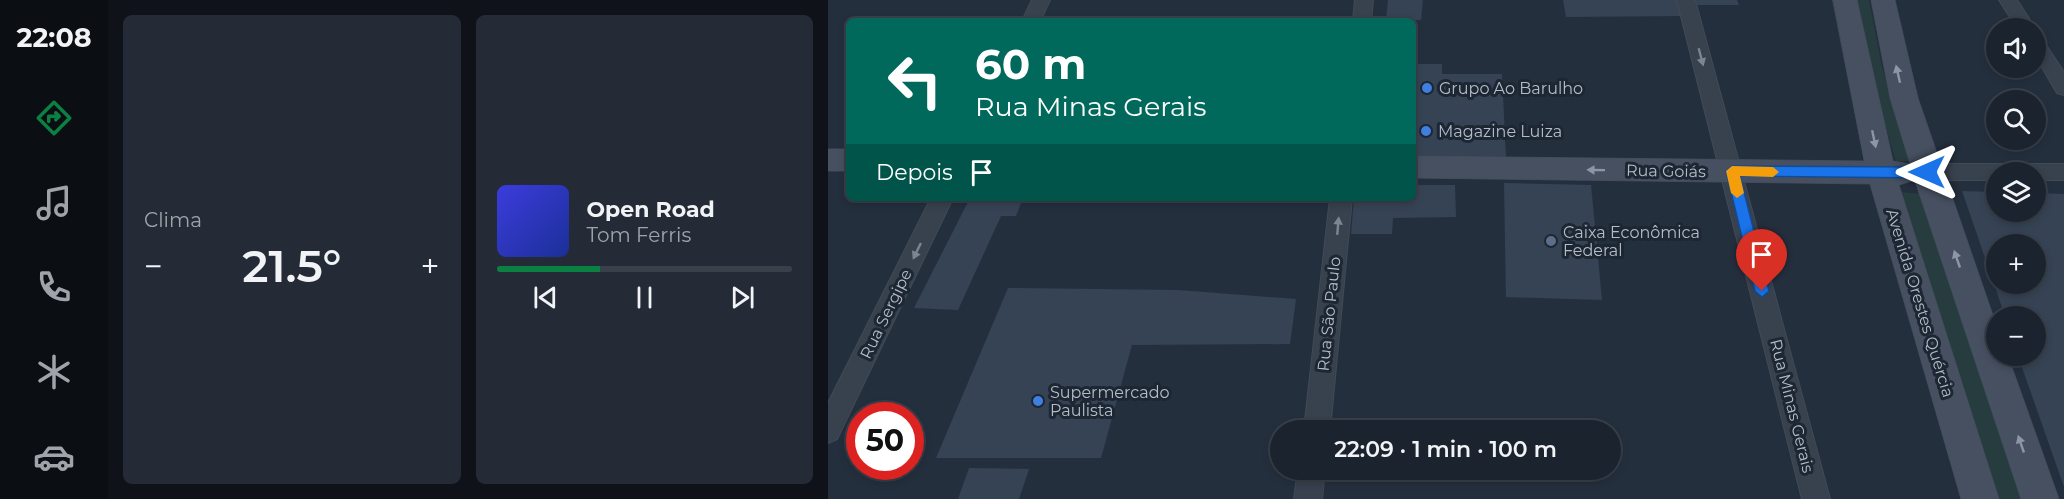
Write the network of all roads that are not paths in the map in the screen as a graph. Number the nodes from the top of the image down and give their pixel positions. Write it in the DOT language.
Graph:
graph roads {
  1 [pos="1041,0"];
  2 [pos="1364,0"];
  3 [pos="1686,0"];
  4 [pos="1845,0"];
  5 [pos="1883,0"];
  6 [pos="2008,0"];
  7 [pos="1032,18"];
  8 [pos="1362,18"];
  9 [pos="2020,18"];
  10 [pos="2046,59"];
  11 [pos="2064,88"];
  12 [pos="828,160"];
  13 [pos="846,160"];
  14 [pos="1416,167"];
  15 [pos="1732,171"];
  16 [pos="1927,172"];
  17 [pos="2064,172"];
  18 [pos="1881,173"];
  19 [pos="941,201"];
  20 [pos="1341,201"];
  21 [pos="1318,420"];
  22 [pos="828,430"];
  23 [pos="1311,480"];
  24 [pos="1308,499"];
  25 [pos="1816,499"];
  26 [pos="1980,499"];
  27 [pos="2040,499"];
  1 -- 7 [label="street"];
  2 -- 8 [label="street"];
  3 -- 15 [label="street, Rua Minas Gerais, one-way"];
  4 -- 18 [label="main road, Avenida Orestes Quércia, one-way"];
  16 -- 5 [label="main road, one-way"];
  6 -- 9 [label="street"];
  10 -- 11 [label="street"];
  12 -- 13 [label="main road"];
  15 -- 14 [label="main road, Rua Goiás, one-way"];
  15 -- 18 [label="main road, Rua Goiás"];
  15 -- 25 [label="street, Rua Minas Gerais"];
  16 -- 17 [label="street, Rua Goiás"];
  16 -- 18 [label="main road, Rua Goiás"];
  27 -- 16 [label="main road, one-way"];
  18 -- 26 [label="main road, Avenida Orestes Quércia"];
  19 -- 22 [label="street, Rua Sergipe, one-way"];
  21 -- 20 [label="street, Rua São Paulo, one-way"];
  23 -- 24 [label="street"];
}
